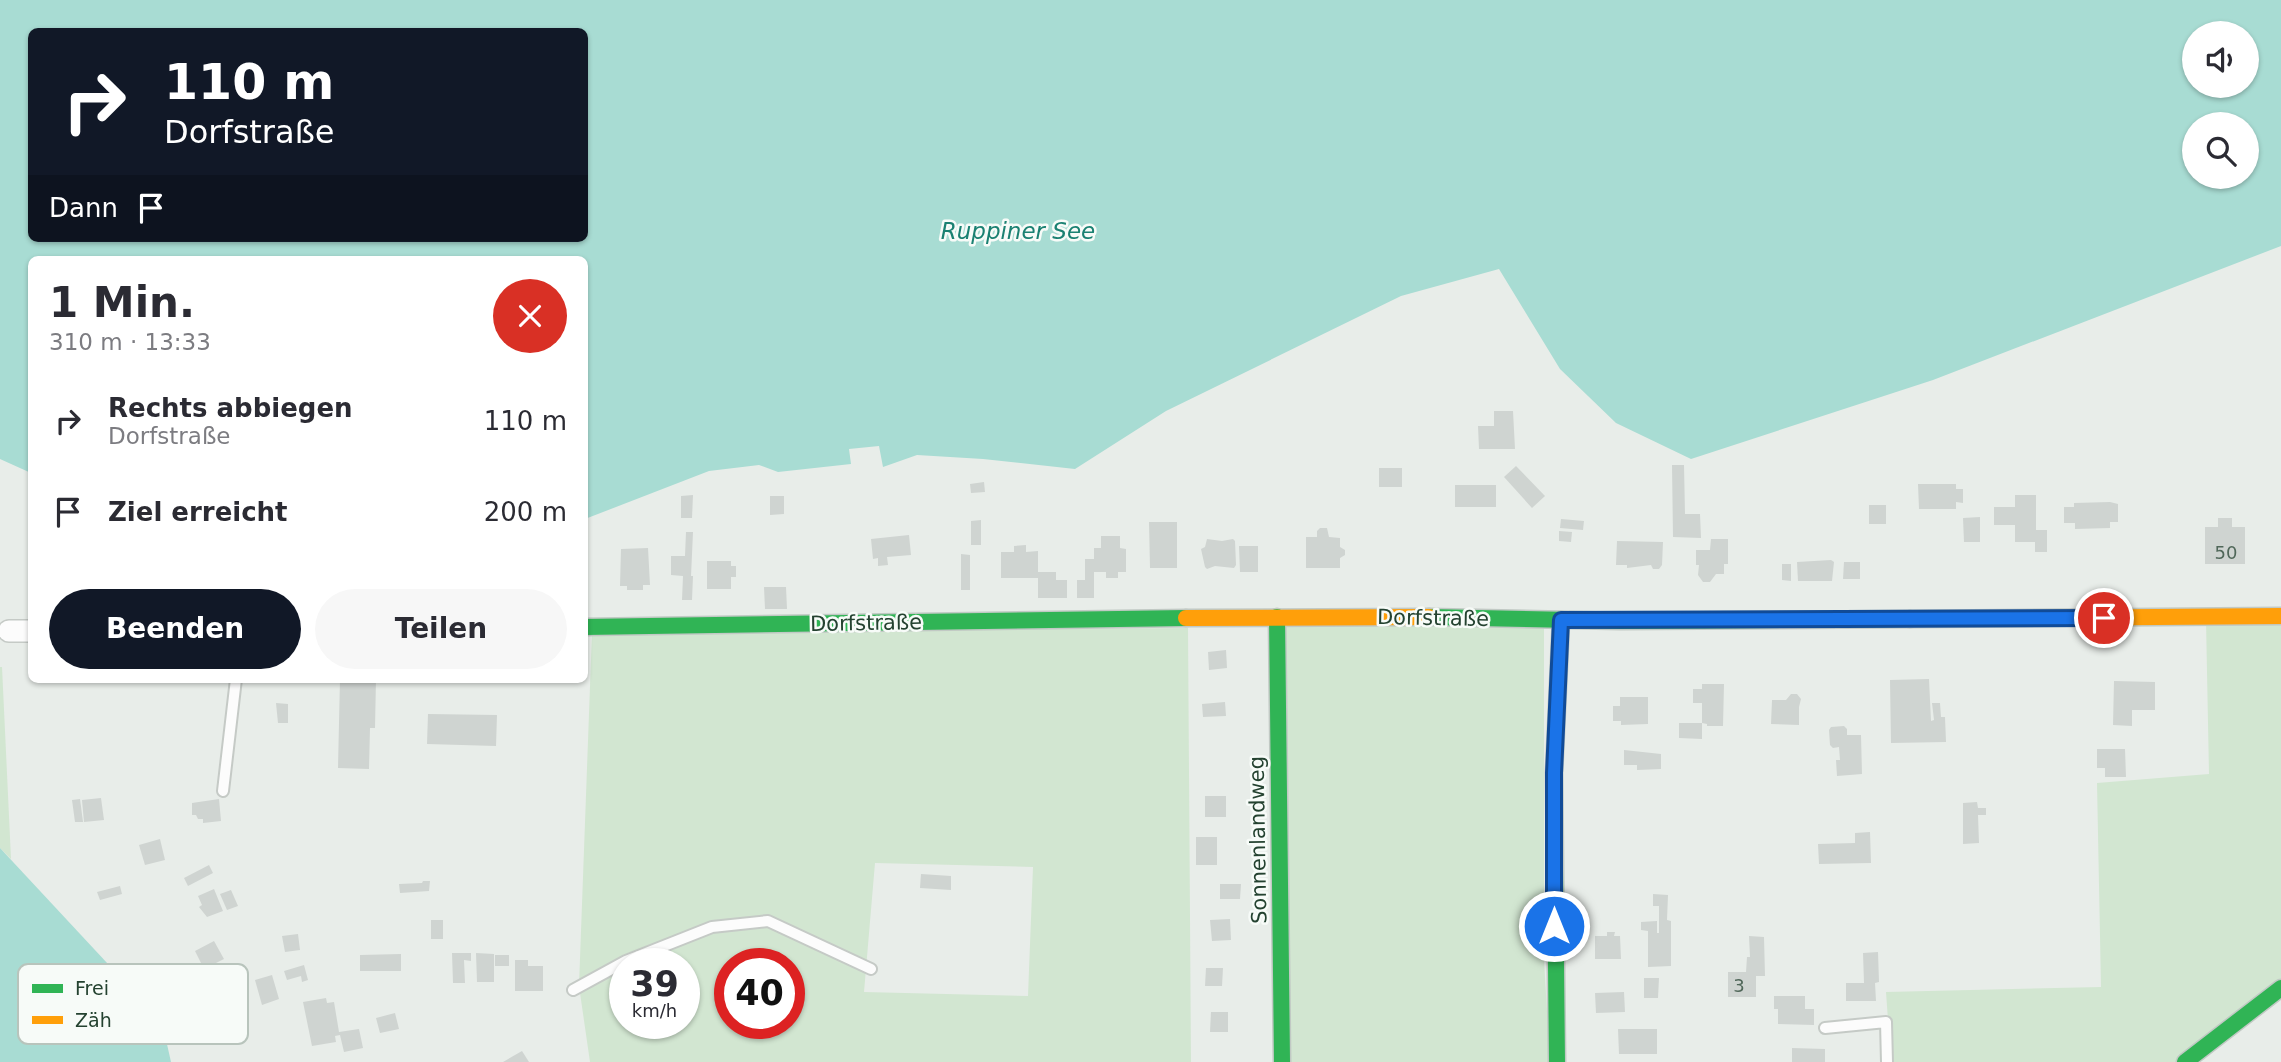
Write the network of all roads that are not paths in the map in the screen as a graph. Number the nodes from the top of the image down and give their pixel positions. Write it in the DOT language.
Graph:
graph roads {
  1 [pos="2281,615"];
  2 [pos="1277,617"];
  3 [pos="1561,620"];
  4 [pos="588,627"];
  5 [pos="9,631"];
  6 [pos="28,631"];
  7 [pos="236,683"];
  8 [pos="223,791"];
  9 [pos="872,969"];
  10 [pos="2281,988"];
  11 [pos="573,990"];
  12 [pos="1825,1028"];
  13 [pos="1282,1062"];
  14 [pos="1557,1062"];
  15 [pos="1887,1062"];
  16 [pos="2185,1062"];
  1 -- 3 [label="street, Dorfstraße"];
  2 -- 3 [label="street, Dorfstraße"];
  2 -- 4 [label="street, Dorfstraße"];
  2 -- 13 [label="street, Sonnenlandweg"];
  3 -- 14 [label="street"];
  5 -- 6 [label="street"];
  7 -- 8 [label="lane"];
  9 -- 11 [label="lane"];
  10 -- 16 [label="street"];
  12 -- 15 [label="lane"];
}
